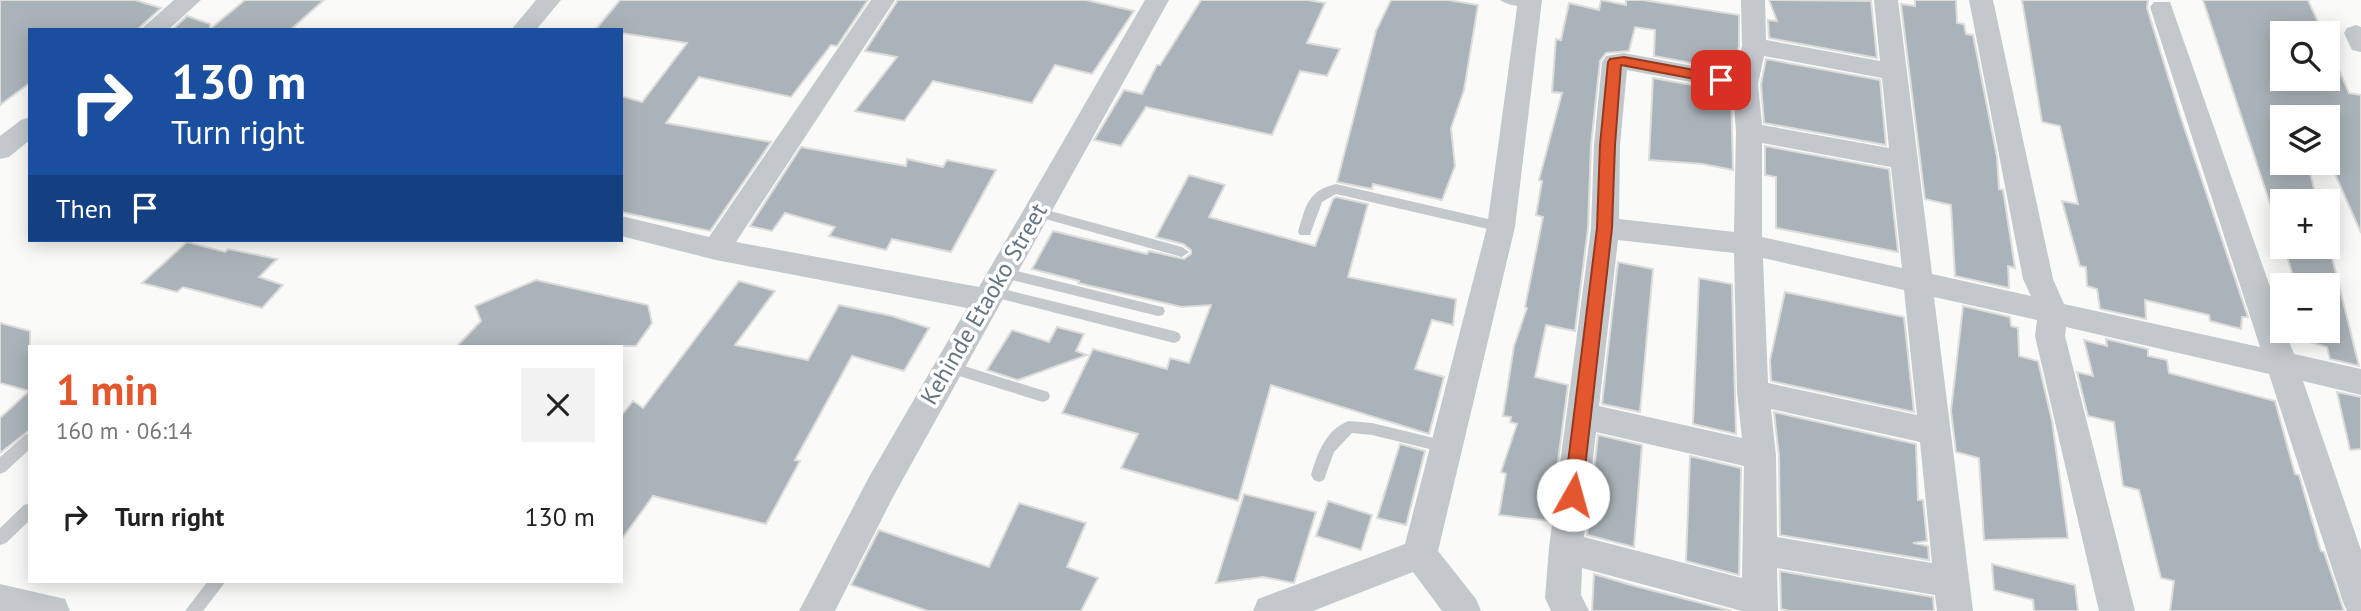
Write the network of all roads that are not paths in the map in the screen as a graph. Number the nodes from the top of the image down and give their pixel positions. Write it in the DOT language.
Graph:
graph roads {
  1 [pos="189,0"];
  2 [pos="549,0"];
  3 [pos="883,0"];
  4 [pos="1157,0"];
  5 [pos="1753,0"];
  6 [pos="1886,0"];
  7 [pos="1982,0"];
  8 [pos="1522,1"];
  9 [pos="2162,7"];
  10 [pos="154,28"];
  11 [pos="525,28"];
  12 [pos="1754,46"];
  13 [pos="1895,72"];
  14 [pos="1745,84"];
  15 [pos="28,128"];
  16 [pos="1749,132"];
  17 [pos="0,150"];
  18 [pos="1905,160"];
  19 [pos="1036,212"];
  20 [pos="623,226"];
  21 [pos="1501,227"];
  22 [pos="1605,228"];
  23 [pos="1305,232"];
  24 [pos="1748,244"];
  25 [pos="716,249"];
  26 [pos="1182,252"];
  27 [pos="1917,284"];
  28 [pos="993,288"];
  29 [pos="1158,311"];
  30 [pos="2053,311"];
  31 [pos="1174,337"];
  32 [pos="2281,365"];
  33 [pos="948,367"];
  34 [pos="2361,382"];
  35 [pos="1754,392"];
  36 [pos="1043,396"];
  37 [pos="1583,416"];
  38 [pos="1936,432"];
  39 [pos="28,441"];
  40 [pos="1446,447"];
  41 [pos="1760,456"];
  42 [pos="0,467"];
  43 [pos="1319,475"];
  44 [pos="28,512"];
  45 [pos="0,538"];
  46 [pos="1566,548"];
  47 [pos="1760,551"];
  48 [pos="1420,554"];
  49 [pos="216,583"];
  50 [pos="1954,596"];
  51 [pos="0,600"];
  52 [pos="2361,602"];
  53 [pos="1760,605"];
  54 [pos="52,611"];
  55 [pos="193,611"];
  56 [pos="817,611"];
  57 [pos="1271,611"];
  58 [pos="1463,611"];
  59 [pos="1571,611"];
  60 [pos="2118,611"];
  1 -- 10 [label="street"];
  2 -- 11 [label="street"];
  3 -- 25 [label="street"];
  4 -- 19 [label="street, Kehinde Etaoko Street"];
  5 -- 12 [label="street"];
  6 -- 13 [label="street"];
  7 -- 30 [label="street"];
  8 -- 21 [label="street"];
  9 -- 32 [label="street"];
  12 -- 13 [label="street"];
  12 -- 14 [label="street"];
  13 -- 18 [label="street"];
  14 -- 16 [label="street"];
  14 -- 22 [label="street"];
  15 -- 17 [label="street"];
  16 -- 18 [label="street"];
  16 -- 24 [label="street"];
  18 -- 27 [label="street"];
  19 -- 26 [label="lane"];
  19 -- 28 [label="street, Kehinde Etaoko Street"];
  20 -- 25 [label="street"];
  21 -- 23 [label="lane"];
  21 -- 40 [label="street"];
  22 -- 24 [label="street"];
  22 -- 37 [label="street"];
  24 -- 27 [label="street"];
  24 -- 35 [label="street"];
  25 -- 28 [label="street"];
  27 -- 30 [label="street"];
  27 -- 38 [label="street"];
  28 -- 29 [label="lane"];
  28 -- 31 [label="lane"];
  28 -- 33 [label="street, Kehinde Etaoko Street"];
  30 -- 32 [label="street"];
  30 -- 60 [label="street"];
  32 -- 34 [label="street"];
  32 -- 52 [label="street"];
  33 -- 36 [label="lane"];
  33 -- 56 [label="street, Kehinde Etaoko Street"];
  35 -- 38 [label="street"];
  35 -- 41 [label="street"];
  37 -- 41 [label="street"];
  37 -- 46 [label="street"];
  38 -- 50 [label="street"];
  39 -- 42 [label="lane"];
  40 -- 43 [label="lane"];
  40 -- 48 [label="street"];
  41 -- 47 [label="street"];
  44 -- 45 [label="lane"];
  46 -- 53 [label="street"];
  46 -- 59 [label="street"];
  47 -- 50 [label="street"];
  47 -- 53 [label="street"];
  48 -- 57 [label="street"];
  48 -- 58 [label="street"];
  49 -- 55 [label="lane"];
  51 -- 54 [label="street"];
}
